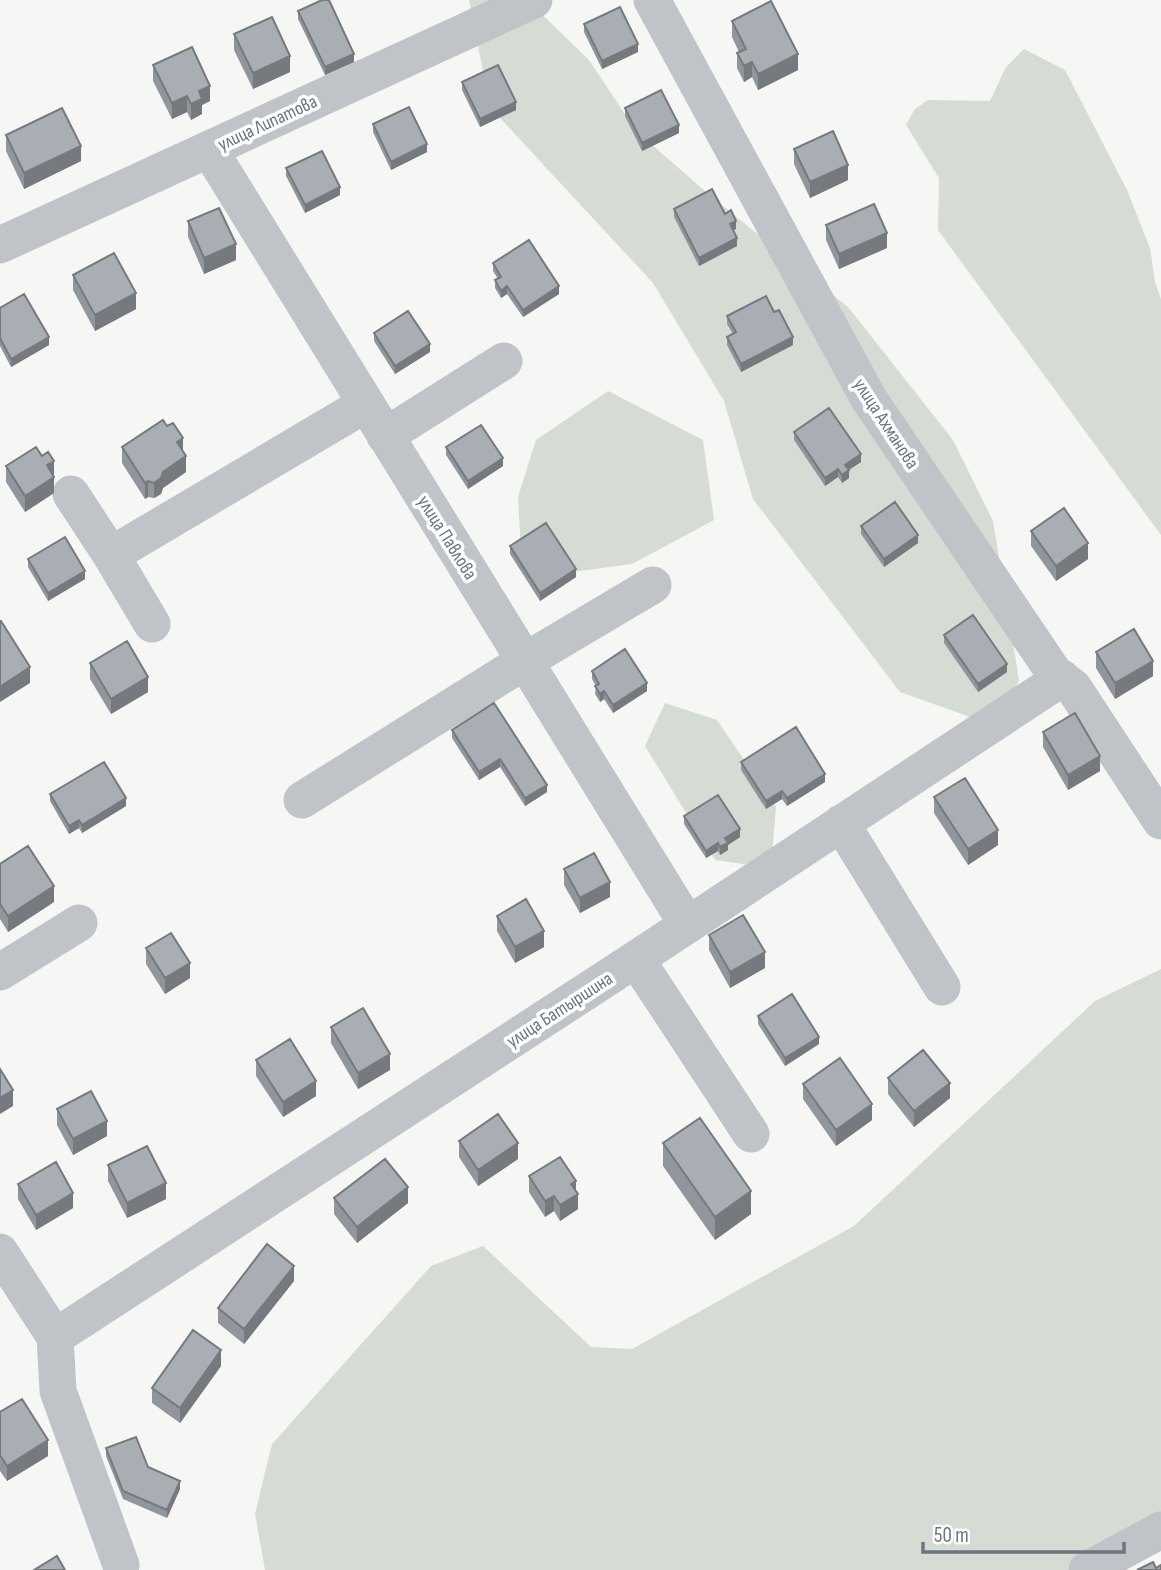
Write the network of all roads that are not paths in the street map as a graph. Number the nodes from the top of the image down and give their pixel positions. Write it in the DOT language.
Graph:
graph roads {
  1 [pos="534,0"];
  2 [pos="652,0"];
  3 [pos="209,149"];
  4 [pos="0,245"];
  5 [pos="504,361"];
  6 [pos="366,404"];
  7 [pos="385,436"];
  8 [pos="71,494"];
  9 [pos="111,555"];
  10 [pos="653,585"];
  11 [pos="152,624"];
  12 [pos="524,661"];
  13 [pos="1062,678"];
  14 [pos="302,800"];
  15 [pos="1161,821"];
  16 [pos="841,823"];
  17 [pos="79,923"];
  18 [pos="687,924"];
  19 [pos="636,959"];
  20 [pos="0,972"];
  21 [pos="942,987"];
  22 [pos="751,1133"];
  23 [pos="0,1252"];
  24 [pos="55,1337"];
  25 [pos="1161,1530"];
  26 [pos="121,1566"];
  27 [pos="1087,1570"];
  1 -- 3 [label="street, улица Липатова"];
  2 -- 13 [label="street, улица Ахманова"];
  3 -- 4 [label="street, улица Липатова"];
  3 -- 6 [label="street, улица Павлова"];
  5 -- 7 [label="street"];
  6 -- 7 [label="street, улица Павлова"];
  6 -- 9 [label="street"];
  7 -- 12 [label="street, улица Павлова"];
  8 -- 9 [label="street"];
  9 -- 11 [label="street"];
  10 -- 12 [label="street"];
  12 -- 14 [label="street"];
  12 -- 18 [label="street, улица Павлова"];
  13 -- 15 [label="street, улица Ахманова"];
  13 -- 16 [label="street, улица Батыршина"];
  16 -- 18 [label="street, улица Батыршина"];
  16 -- 21 [label="street"];
  17 -- 20 [label="street"];
  18 -- 19 [label="street, улица Батыршина"];
  19 -- 22 [label="street"];
  19 -- 24 [label="street, улица Батыршина"];
  23 -- 24 [label="street"];
  24 -- 26 [label="street"];
  25 -- 27 [label="street"];
}
